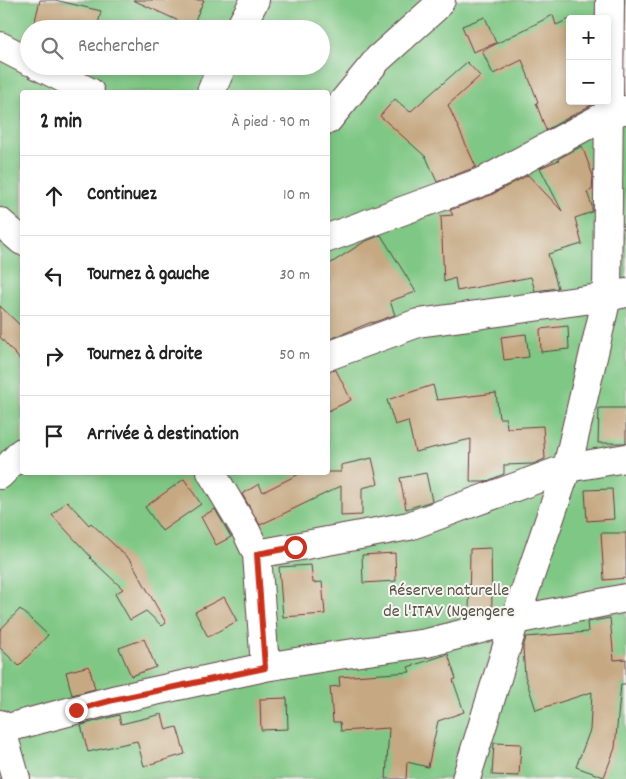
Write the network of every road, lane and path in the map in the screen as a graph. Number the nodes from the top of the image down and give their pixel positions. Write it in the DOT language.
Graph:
graph roads {
  1 [pos="256,0"];
  2 [pos="610,0"];
  3 [pos="445,3"];
  4 [pos="244,20"];
  5 [pos="0,46"];
  6 [pos="20,56"];
  7 [pos="57,75"];
  8 [pos="218,75"];
  9 [pos="86,90"];
  10 [pos="211,90"];
  11 [pos="617,112"];
  12 [pos="330,118"];
  13 [pos="0,222"];
  14 [pos="330,237"];
  15 [pos="20,239"];
  16 [pos="616,295"];
  17 [pos="330,355"];
  18 [pos="20,454"];
  19 [pos="626,458"];
  20 [pos="567,468"];
  21 [pos="0,475"];
  22 [pos="213,475"];
  23 [pos="257,554"];
  24 [pos="626,598"];
  25 [pos="515,620"];
  26 [pos="265,668"];
  27 [pos="0,728"];
  28 [pos="16,779"];
  29 [pos="466,779"];
  1 -- 4 [label="street"];
  2 -- 11 [label="street"];
  3 -- 12 [label="street"];
  5 -- 6 [label="street"];
  7 -- 9 [label="street"];
  8 -- 10 [label="street"];
  11 -- 14 [label="street"];
  11 -- 16 [label="street"];
  13 -- 15 [label="street"];
  16 -- 17 [label="street"];
  16 -- 20 [label="street"];
  18 -- 21 [label="street"];
  19 -- 20 [label="street"];
  20 -- 23 [label="street"];
  20 -- 25 [label="street"];
  22 -- 23 [label="street"];
  23 -- 26 [label="street"];
  24 -- 25 [label="street"];
  25 -- 26 [label="street"];
  25 -- 29 [label="street"];
  26 -- 27 [label="street"];
  27 -- 28 [label="street"];
}
